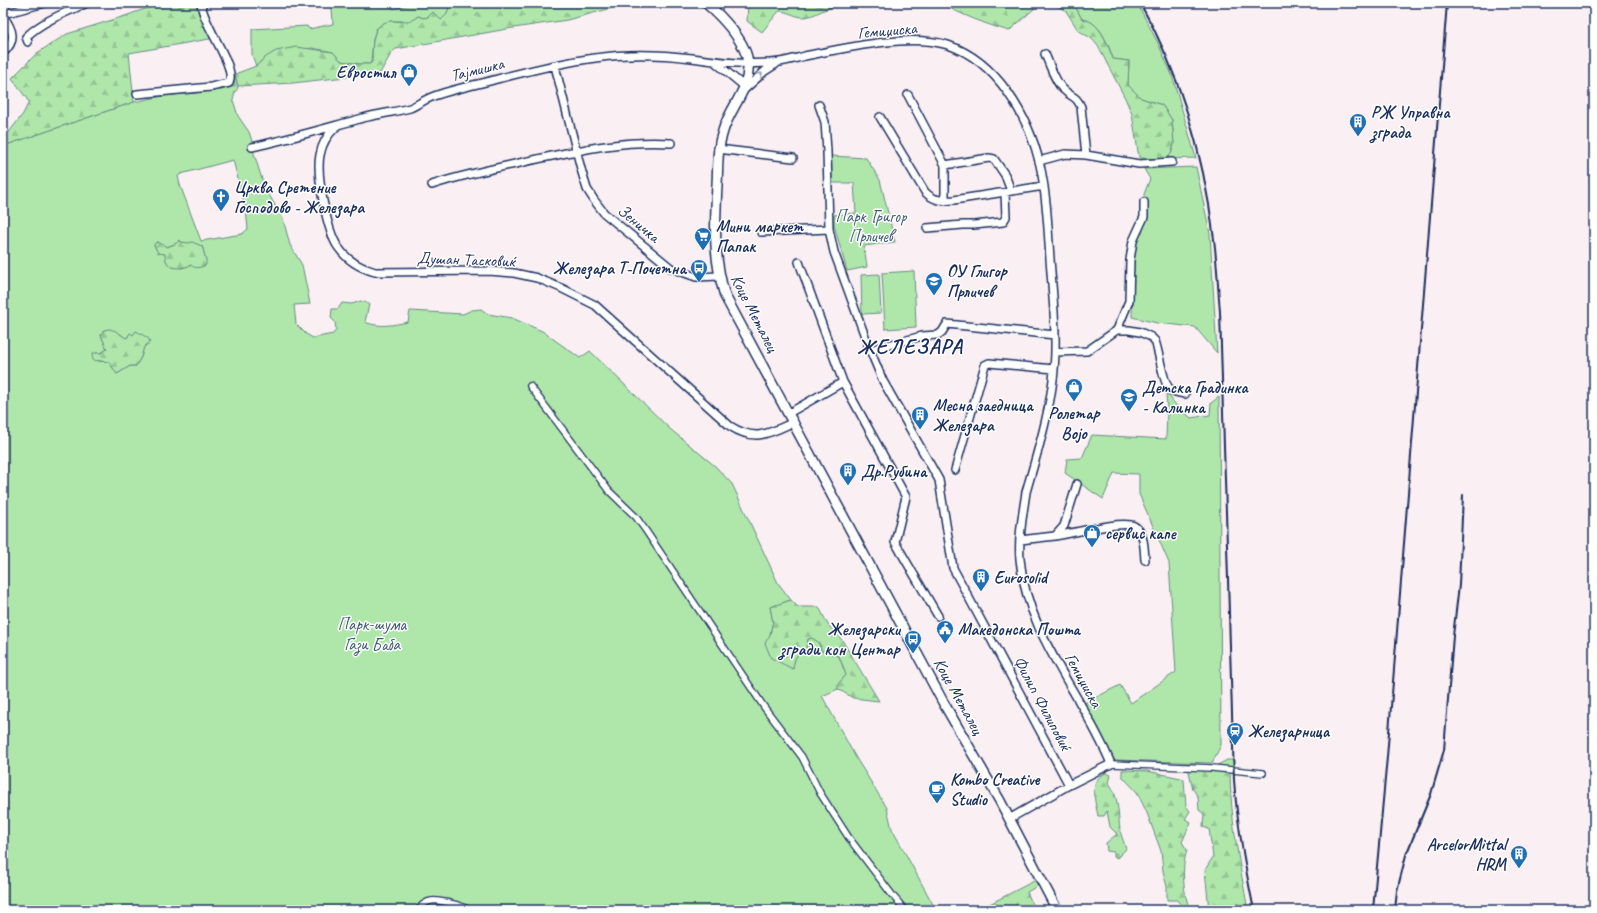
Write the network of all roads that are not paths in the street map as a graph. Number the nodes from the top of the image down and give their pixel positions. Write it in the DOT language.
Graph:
graph roads {
  1 [pos="45,3"];
  2 [pos="87,3"];
  3 [pos="201,3"];
  4 [pos="706,3"];
  5 [pos="3,15"];
  6 [pos="28,42"];
  7 [pos="3,53"];
  8 [pos="1045,54"];
  9 [pos="715,62"];
  10 [pos="778,63"];
  11 [pos="748,64"];
  12 [pos="555,66"];
  13 [pos="745,88"];
  14 [pos="137,94"];
  15 [pos="908,95"];
  16 [pos="820,105"];
  17 [pos="880,118"];
  18 [pos="337,126"];
  19 [pos="671,143"];
  20 [pos="252,147"];
  21 [pos="718,149"];
  22 [pos="577,150"];
  23 [pos="1086,155"];
  24 [pos="793,158"];
  25 [pos="1039,161"];
  26 [pos="1172,162"];
  27 [pos="945,165"];
  28 [pos="432,185"];
  29 [pos="1044,186"];
  30 [pos="1008,192"];
  31 [pos="945,200"];
  32 [pos="1144,202"];
  33 [pos="927,228"];
  34 [pos="829,229"];
  35 [pos="762,232"];
  36 [pos="799,262"];
  37 [pos="719,276"];
  38 [pos="1117,330"];
  39 [pos="1055,335"];
  40 [pos="870,350"];
  41 [pos="1055,352"];
  42 [pos="1054,369"];
  43 [pos="843,382"];
  44 [pos="530,386"];
  45 [pos="1185,394"];
  46 [pos="789,413"];
  47 [pos="794,422"];
  48 [pos="955,470"];
  49 [pos="1077,484"];
  50 [pos="1055,536"];
  51 [pos="1020,540"];
  52 [pos="1145,560"];
  53 [pos="938,616"];
  54 [pos="1111,764"];
  55 [pos="1263,773"];
  56 [pos="1069,785"];
  57 [pos="1009,819"];
  58 [pos="418,910"];
  59 [pos="469,910"];
  60 [pos="906,910"];
  61 [pos="1058,910"];
  1 -- 5 [label="street"];
  2 -- 6 [label="street"];
  3 -- 14 [label="street"];
  4 -- 11 [label="street"];
  5 -- 7 [label="street"];
  8 -- 23 [label="street"];
  9 -- 11 [label="street, Тајмишка"];
  9 -- 12 [label="street, Тајмишка"];
  9 -- 13 [label="street, Тајмишка"];
  10 -- 11 [label="street, Гемиџиска"];
  13 -- 10 [label="street, Коце Металец, one-way"];
  10 -- 25 [label="street, Гемиџиска"];
  11 -- 13 [label="street, Коце Металец"];
  12 -- 18 [label="street, Тајмишка"];
  12 -- 22 [label="street, Зеничка"];
  13 -- 21 [label="street, Коце Металец"];
  15 -- 27 [label="street"];
  16 -- 34 [label="street, Филип Филиповиќ"];
  17 -- 31 [label="street"];
  18 -- 20 [label="street, Тајмишка"];
  18 -- 47 [label="street, Душан Тасковиќ"];
  19 -- 22 [label="street"];
  21 -- 24 [label="street"];
  21 -- 37 [label="street, Коце Металец"];
  22 -- 28 [label="street"];
  22 -- 37 [label="street, Зеничка"];
  23 -- 25 [label="street"];
  23 -- 26 [label="street"];
  25 -- 29 [label="street, Гемиџиска"];
  27 -- 30 [label="street"];
  27 -- 31 [label="street"];
  29 -- 30 [label="street"];
  29 -- 39 [label="street, Гемиџиска"];
  30 -- 31 [label="street"];
  30 -- 33 [label="street"];
  32 -- 38 [label="street"];
  34 -- 35 [label="street"];
  34 -- 40 [label="street, Филип Филиповиќ"];
  36 -- 43 [label="street"];
  37 -- 46 [label="street, Коце Металец"];
  38 -- 41 [label="street"];
  38 -- 45 [label="street"];
  39 -- 40 [label="street"];
  39 -- 41 [label="street, Гемиџиска"];
  40 -- 56 [label="street, Филип Филиповиќ"];
  41 -- 42 [label="street, Гемиџиска"];
  42 -- 48 [label="street"];
  42 -- 51 [label="street, Гемиџиска"];
  43 -- 46 [label="street"];
  43 -- 53 [label="street"];
  44 -- 60 [label="street"];
  46 -- 47 [label="street, Коце Металец"];
  47 -- 57 [label="street, Коце Металец"];
  49 -- 50 [label="street"];
  50 -- 51 [label="street"];
  50 -- 52 [label="street"];
  51 -- 54 [label="street, Гемиџиска"];
  54 -- 55 [label="street"];
  54 -- 56 [label="street"];
  56 -- 57 [label="street"];
  57 -- 61 [label="street, Коце Металец"];
  58 -- 59 [label="street"];
}
